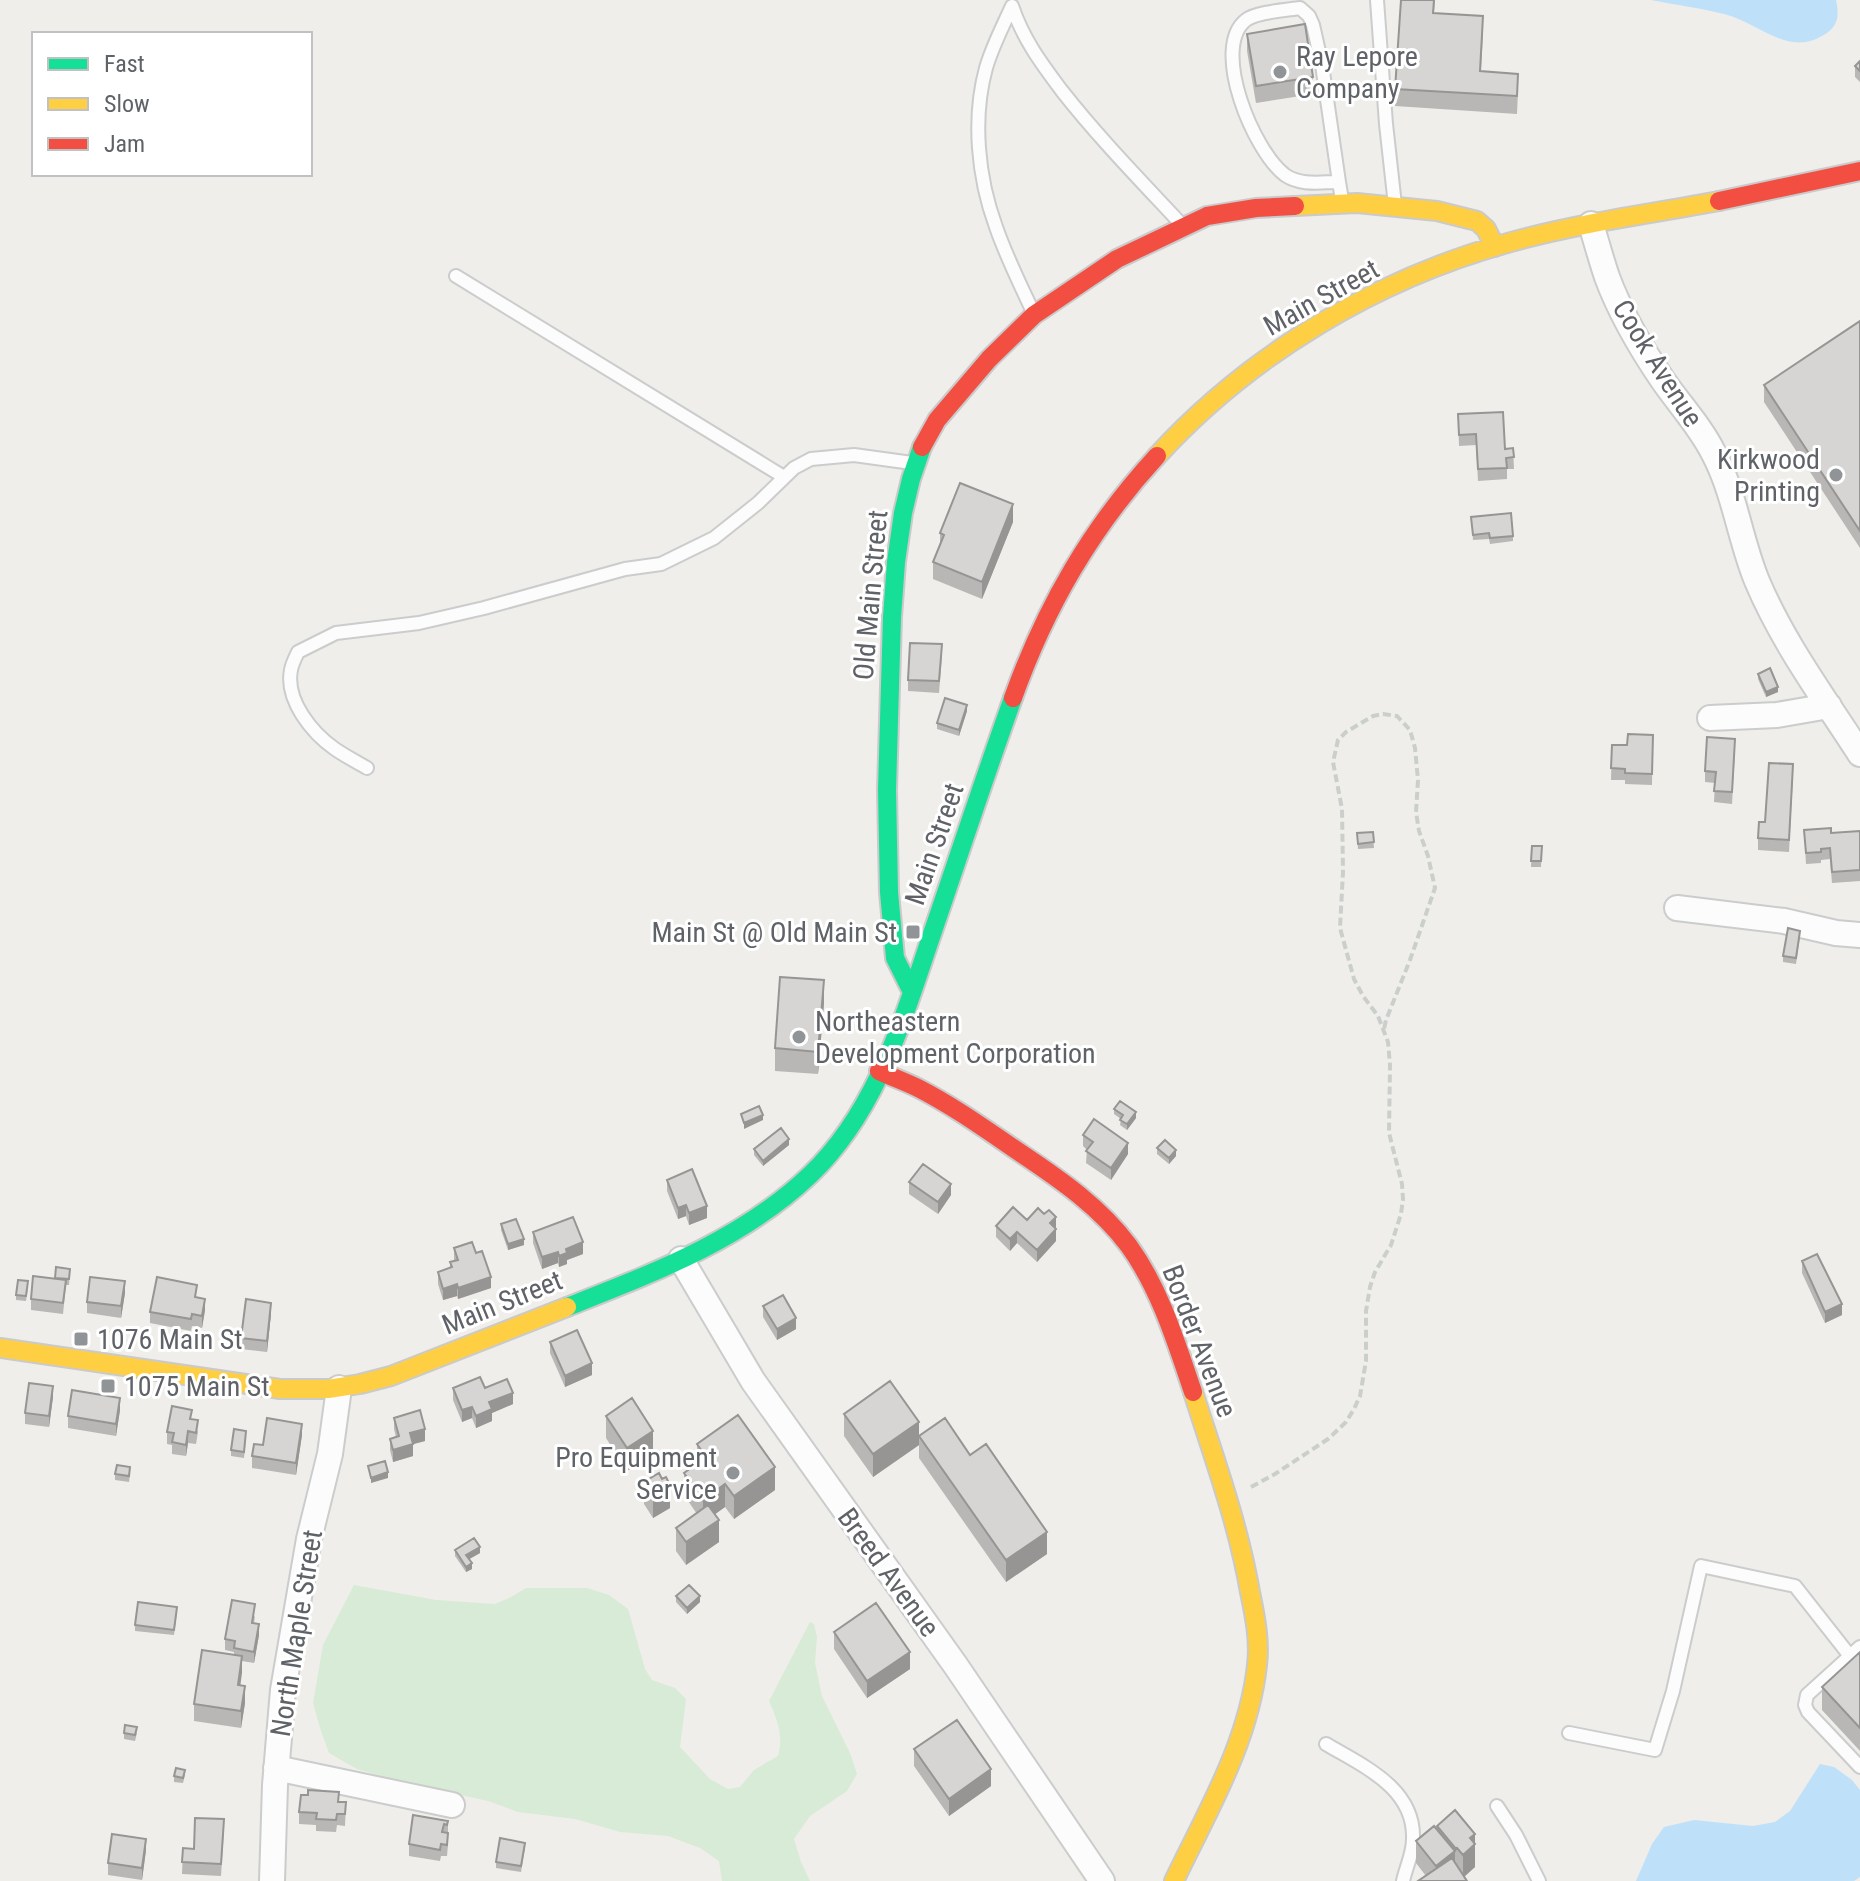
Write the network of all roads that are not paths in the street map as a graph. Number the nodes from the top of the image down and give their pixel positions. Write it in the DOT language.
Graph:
graph roads {
  1 [pos="1377,0"];
  2 [pos="1013,3"];
  3 [pos="1860,171"];
  4 [pos="1339,182"];
  5 [pos="1342,203"];
  6 [pos="1396,208"];
  7 [pos="1591,224"];
  8 [pos="1183,226"];
  9 [pos="1495,247"];
  10 [pos="456,276"];
  11 [pos="1034,315"];
  12 [pos="915,464"];
  13 [pos="784,477"];
  14 [pos="1829,706"];
  15 [pos="1710,718"];
  16 [pos="1860,754"];
  17 [pos="367,768"];
  18 [pos="1677,908"];
  19 [pos="1860,935"];
  20 [pos="912,992"];
  21 [pos="879,1071"];
  22 [pos="681,1259"];
  23 [pos="0,1348"];
  24 [pos="339,1388"];
  25 [pos="1855,1652"];
  26 [pos="1569,1733"];
  27 [pos="1326,1744"];
  28 [pos="1860,1767"];
  29 [pos="276,1768"];
  30 [pos="452,1805"];
  31 [pos="1497,1806"];
  32 [pos="272,1881"];
  33 [pos="1102,1881"];
  34 [pos="1174,1881"];
  35 [pos="1403,1881"];
  36 [pos="1539,1881"];
  1 -- 6 [label="lane"];
  2 -- 8 [label="lane"];
  2 -- 11 [label="lane"];
  3 -- 7 [label="main road, Main Street"];
  4 -- 4 [label="lane"];
  4 -- 5 [label="lane"];
  5 -- 6 [label="main road, Old Main Street"];
  5 -- 8 [label="main road, Old Main Street"];
  6 -- 9 [label="main road, Old Main Street"];
  7 -- 9 [label="main road, Main Street"];
  7 -- 14 [label="street, Cook Avenue"];
  8 -- 11 [label="main road, Old Main Street"];
  9 -- 20 [label="main road, Main Street"];
  10 -- 13 [label="lane"];
  11 -- 12 [label="main road, Old Main Street"];
  12 -- 13 [label="lane"];
  12 -- 20 [label="main road, Old Main Street"];
  13 -- 17 [label="lane"];
  14 -- 15 [label="street"];
  14 -- 16 [label="street, Cook Avenue"];
  18 -- 19 [label="street"];
  20 -- 21 [label="main road, Main Street"];
  21 -- 22 [label="main road, Main Street"];
  21 -- 34 [label="main road, Border Avenue"];
  22 -- 24 [label="main road, Main Street"];
  22 -- 33 [label="street, Breed Avenue"];
  23 -- 24 [label="main road, Main Street"];
  24 -- 29 [label="street, North Maple Street"];
  25 -- 26 [label="lane"];
  25 -- 28 [label="lane"];
  27 -- 35 [label="lane"];
  29 -- 30 [label="street"];
  29 -- 32 [label="street, North Maple Street"];
  31 -- 36 [label="lane"];
}
